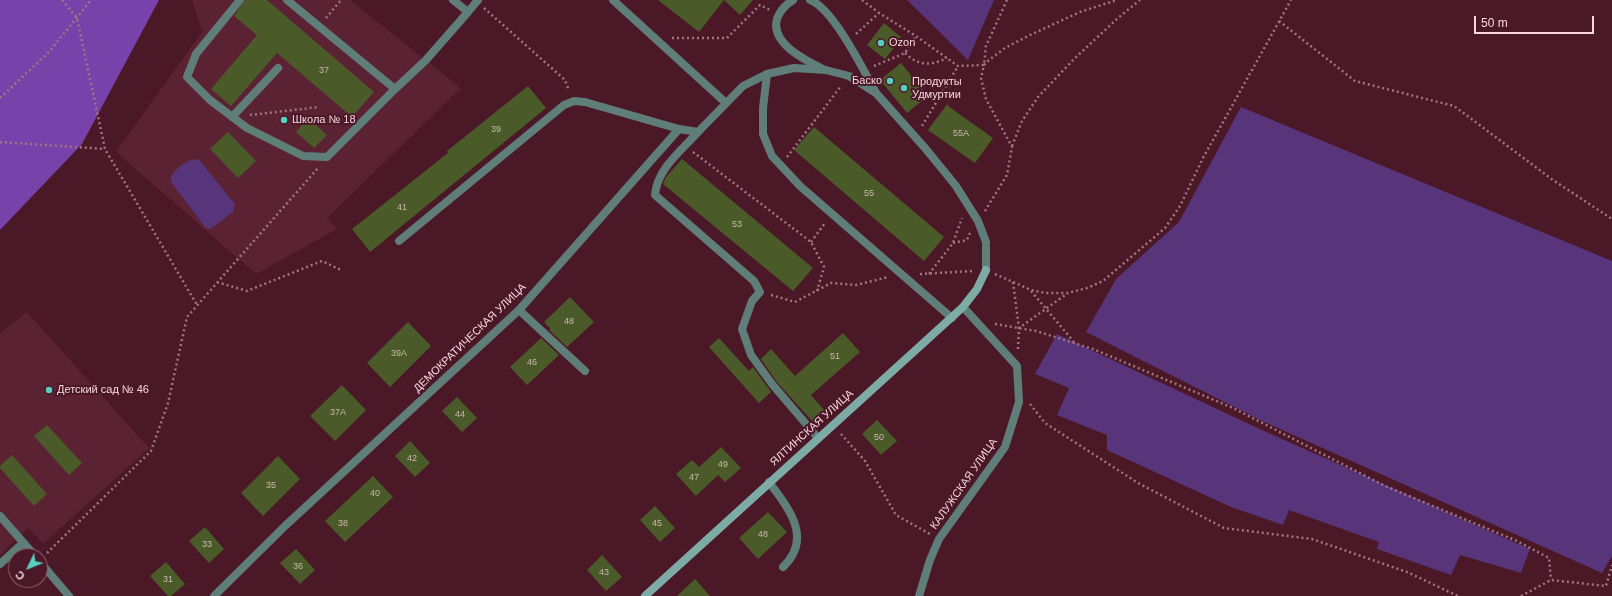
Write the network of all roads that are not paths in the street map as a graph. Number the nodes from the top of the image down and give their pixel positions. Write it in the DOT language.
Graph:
graph roads {
  1 [pos="240,0"];
  2 [pos="287,0"];
  3 [pos="453,0"];
  4 [pos="613,0"];
  5 [pos="793,0"];
  6 [pos="810,0"];
  7 [pos="477,1"];
  8 [pos="468,12"];
  9 [pos="278,68"];
  10 [pos="826,70"];
  11 [pos="767,74"];
  12 [pos="395,89"];
  13 [pos="876,93"];
  14 [pos="726,103"];
  15 [pos="232,117"];
  16 [pos="679,129"];
  17 [pos="698,132"];
  18 [pos="399,241"];
  19 [pos="963,307"];
  20 [pos="519,310"];
  21 [pos="952,318"];
  22 [pos="585,371"];
  23 [pos="818,438"];
  24 [pos="769,482"];
  25 [pos="0,516"];
  26 [pos="23,543"];
  27 [pos="28,548"];
  28 [pos="0,564"];
  29 [pos="783,567"];
  30 [pos="48,571"];
  31 [pos="69,596"];
  32 [pos="214,596"];
  33 [pos="644,596"];
  34 [pos="919,596"];
  1 -- 15 [label="street"];
  2 -- 12 [label="street"];
  3 -- 8 [label="street"];
  4 -- 14 [label="street"];
  5 -- 10 [label="street"];
  6 -- 13 [label="street"];
  7 -- 8 [label="street"];
  8 -- 12 [label="street"];
  9 -- 15 [label="street"];
  10 -- 11 [label="street"];
  10 -- 13 [label="street"];
  11 -- 14 [label="street"];
  11 -- 21 [label="street"];
  12 -- 15 [label="street"];
  13 -- 19 [label="street, ЯЛТИНСКАЯ УЛИЦА"];
  14 -- 17 [label="street"];
  16 -- 17 [label="street"];
  16 -- 18 [label="street"];
  16 -- 20 [label="street, ДЕМОКРАТИЧЕСКАЯ УЛИЦА"];
  17 -- 23 [label="street"];
  19 -- 21 [label="street, ЯЛТИНСКАЯ УЛИЦА"];
  19 -- 34 [label="street, КАЛУЖСКАЯ УЛИЦА"];
  20 -- 22 [label="street"];
  20 -- 32 [label="street, ДЕМОКРАТИЧЕСКАЯ УЛИЦА"];
  21 -- 23 [label="street, ЯЛТИНСКАЯ УЛИЦА"];
  23 -- 24 [label="street, ЯЛТИНСКАЯ УЛИЦА"];
  24 -- 29 [label="street"];
  24 -- 33 [label="street, ЯЛТИНСКАЯ УЛИЦА"];
  25 -- 26 [label="street"];
  26 -- 27 [label="street"];
  26 -- 28 [label="street"];
  30 -- 31 [label="street"];
}
